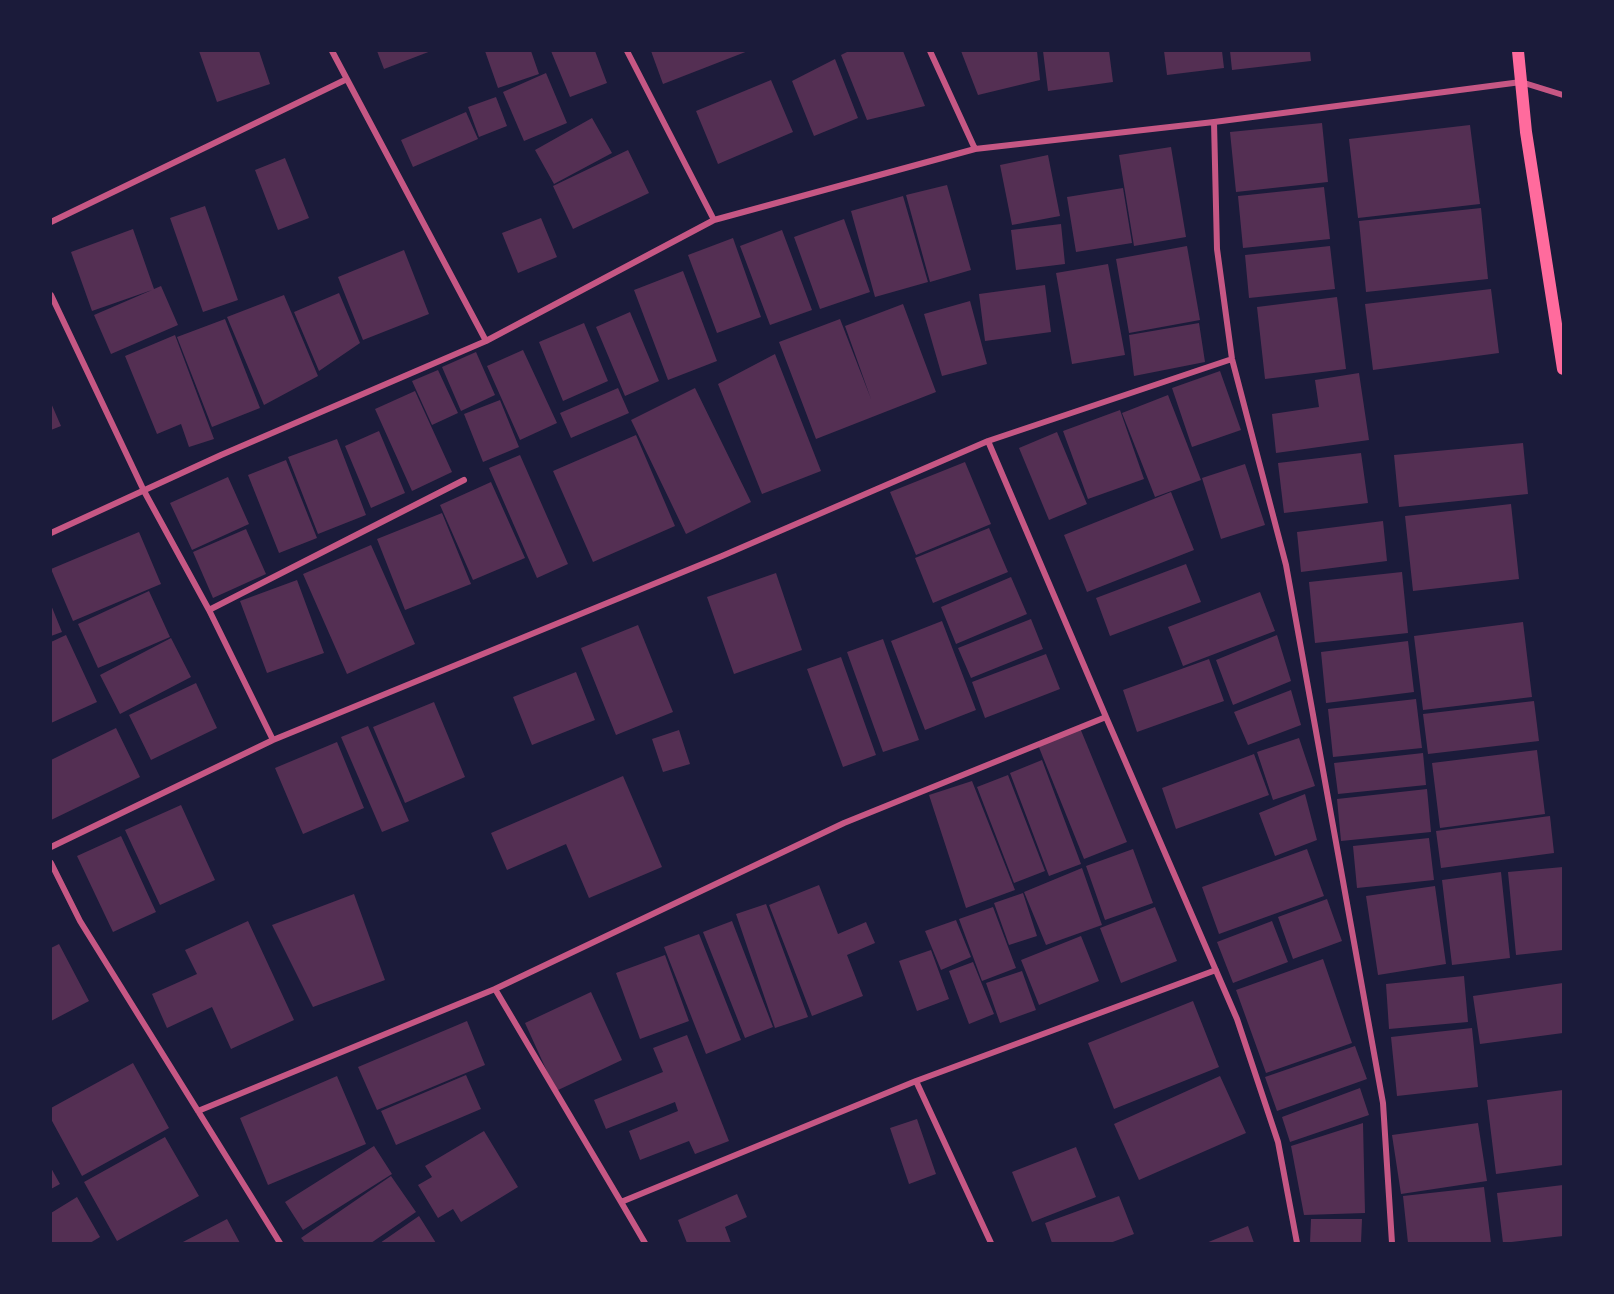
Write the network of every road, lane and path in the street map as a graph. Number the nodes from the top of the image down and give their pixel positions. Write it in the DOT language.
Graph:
graph roads {
  1 [pos="333,51"];
  2 [pos="627,51"];
  3 [pos="930,51"];
  4 [pos="1518,51"];
  5 [pos="347,79"];
  6 [pos="1521,82"];
  7 [pos="1563,96"];
  8 [pos="1214,122"];
  9 [pos="975,149"];
  10 [pos="714,220"];
  11 [pos="51,222"];
  12 [pos="51,295"];
  13 [pos="486,341"];
  14 [pos="1232,358"];
  15 [pos="1563,369"];
  16 [pos="988,441"];
  17 [pos="464,480"];
  18 [pos="144,491"];
  19 [pos="51,533"];
  20 [pos="209,610"];
  21 [pos="1106,717"];
  22 [pos="273,740"];
  23 [pos="51,847"];
  24 [pos="51,863"];
  25 [pos="1216,970"];
  26 [pos="495,990"];
  27 [pos="916,1081"];
  28 [pos="198,1111"];
  29 [pos="621,1202"];
  30 [pos="280,1243"];
  31 [pos="645,1243"];
  32 [pos="992,1243"];
  33 [pos="1297,1243"];
  34 [pos="1392,1243"];
  1 -- 5 [label="street"];
  2 -- 10 [label="street"];
  3 -- 9 [label="street"];
  4 -- 6 [label="main road"];
  5 -- 11 [label="street"];
  5 -- 13 [label="street"];
  6 -- 7 [label="street"];
  6 -- 8 [label="street"];
  6 -- 15 [label="main road"];
  8 -- 9 [label="street"];
  8 -- 14 [label="street"];
  9 -- 10 [label="street"];
  10 -- 13 [label="street"];
  12 -- 18 [label="street"];
  13 -- 18 [label="street"];
  14 -- 16 [label="street"];
  14 -- 34 [label="street"];
  16 -- 21 [label="street"];
  16 -- 22 [label="street"];
  17 -- 20 [label="street"];
  18 -- 19 [label="street"];
  18 -- 20 [label="street"];
  20 -- 22 [label="street"];
  21 -- 25 [label="street"];
  21 -- 26 [label="street"];
  22 -- 23 [label="street"];
  24 -- 28 [label="street"];
  25 -- 27 [label="street"];
  25 -- 33 [label="street"];
  26 -- 28 [label="street"];
  26 -- 29 [label="street"];
  27 -- 29 [label="street"];
  27 -- 32 [label="street"];
  28 -- 30 [label="street"];
  29 -- 31 [label="street"];
}
